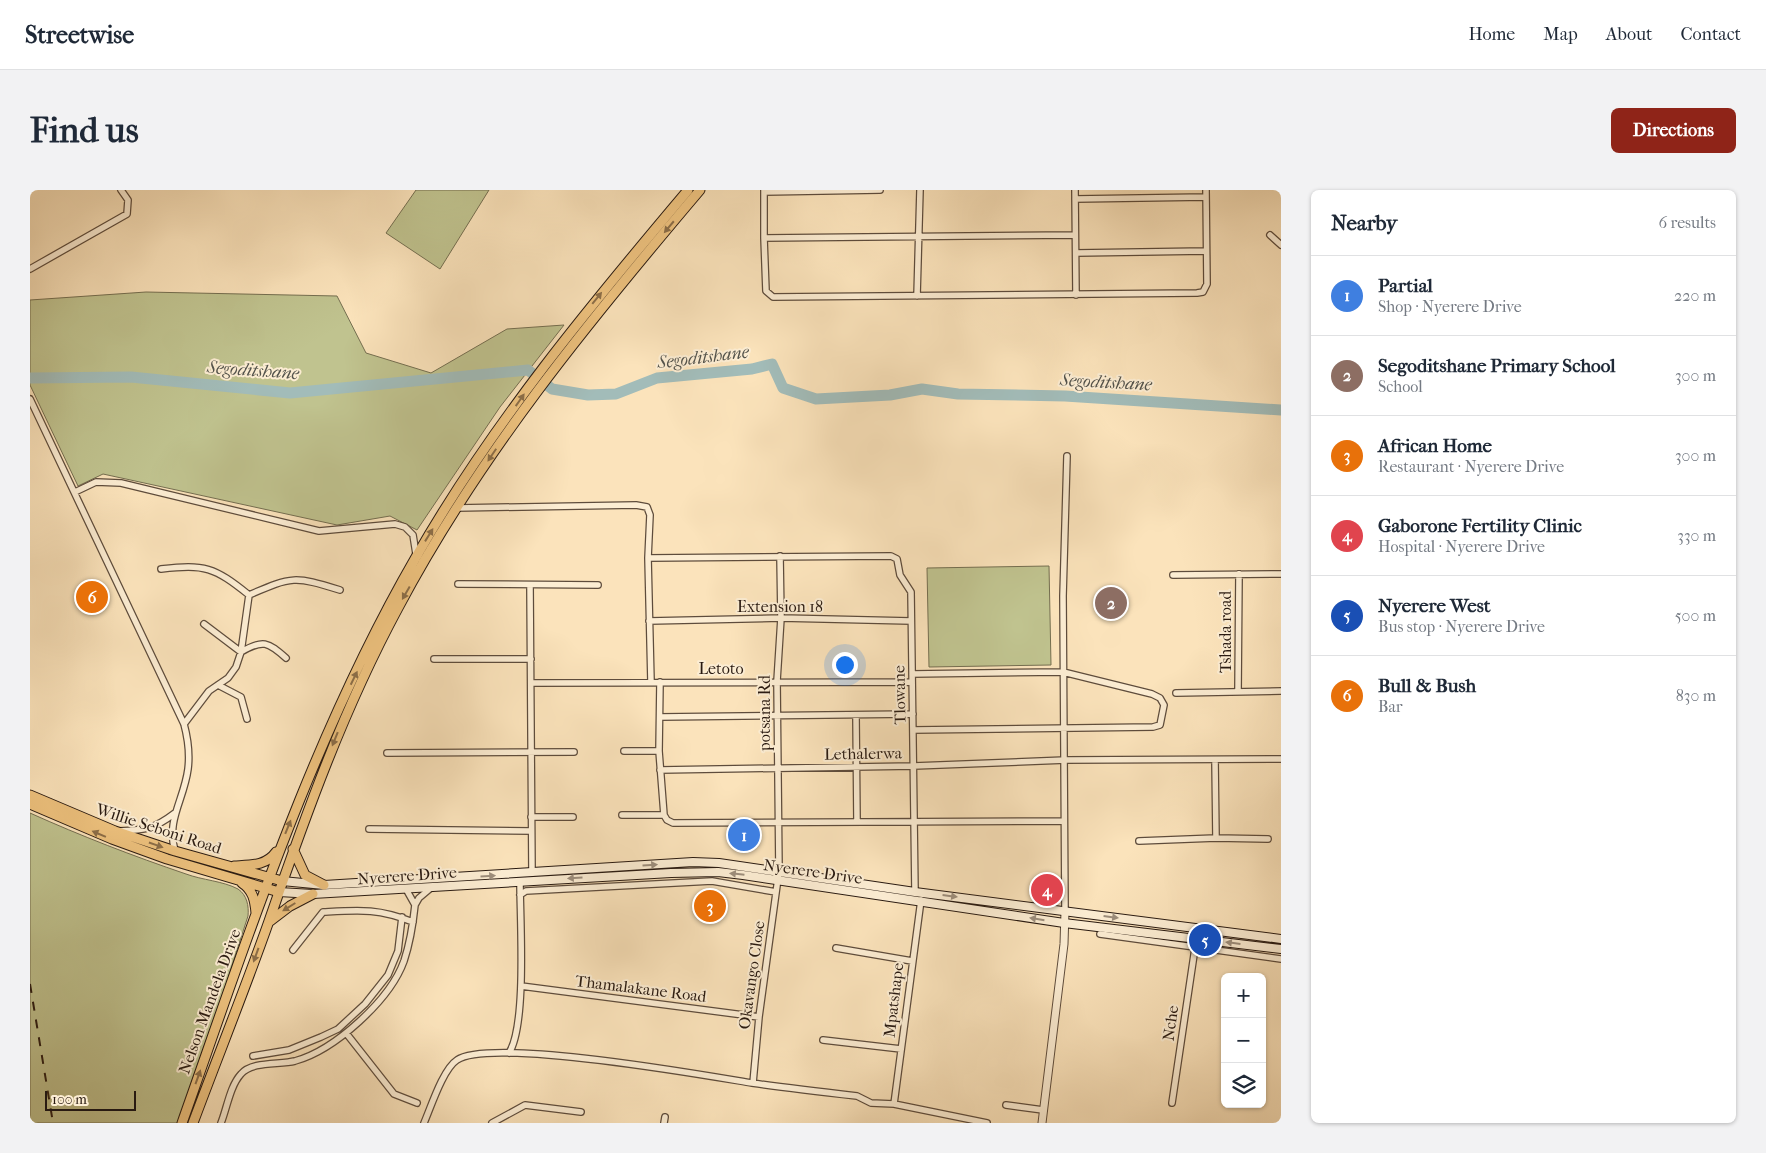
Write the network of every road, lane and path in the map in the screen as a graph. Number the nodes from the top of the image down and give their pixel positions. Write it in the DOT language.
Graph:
graph roads {
  1 [pos="121,190"];
  2 [pos="688,190"];
  3 [pos="700,190"];
  4 [pos="880,190"];
  5 [pos="920,190"];
  6 [pos="1075,190"];
  7 [pos="1206,190"];
  8 [pos="764,191"];
  9 [pos="1206,197"];
  10 [pos="1075,199"];
  11 [pos="1075,235"];
  12 [pos="1270,235"];
  13 [pos="919,236"];
  14 [pos="764,238"];
  15 [pos="1281,245"];
  16 [pos="1206,251"];
  17 [pos="1076,253"];
  18 [pos="30,269"];
  19 [pos="1076,295"];
  20 [pos="918,296"];
  21 [pos="570,340"];
  22 [pos="537,382"];
  23 [pos="30,399"];
  24 [pos="1068,456"];
  25 [pos="75,492"];
  26 [pos="457,508"];
  27 [pos="416,556"];
  28 [pos="780,556"];
  29 [pos="648,558"];
  30 [pos="161,569"];
  31 [pos="1238,574"];
  32 [pos="1281,574"];
  33 [pos="1173,575"];
  34 [pos="458,584"];
  35 [pos="530,585"];
  36 [pos="598,585"];
  37 [pos="340,590"];
  38 [pos="249,595"];
  39 [pos="780,618"];
  40 [pos="649,621"];
  41 [pos="911,621"];
  42 [pos="204,624"];
  43 [pos="241,652"];
  44 [pos="286,658"];
  45 [pos="434,659"];
  46 [pos="531,659"];
  47 [pos="1063,672"];
  48 [pos="912,674"];
  49 [pos="650,682"];
  50 [pos="660,682"];
  51 [pos="777,682"];
  52 [pos="912,682"];
  53 [pos="531,683"];
  54 [pos="218,685"];
  55 [pos="1238,691"];
  56 [pos="1281,691"];
  57 [pos="1176,693"];
  58 [pos="913,714"];
  59 [pos="777,716"];
  60 [pos="856,716"];
  61 [pos="660,717"];
  62 [pos="247,719"];
  63 [pos="184,724"];
  64 [pos="1065,726"];
  65 [pos="914,730"];
  66 [pos="624,751"];
  67 [pos="659,751"];
  68 [pos="531,752"];
  69 [pos="574,752"];
  70 [pos="387,753"];
  71 [pos="1281,759"];
  72 [pos="1066,760"];
  73 [pos="1215,760"];
  74 [pos="914,766"];
  75 [pos="856,767"];
  76 [pos="778,769"];
  77 [pos="660,770"];
  78 [pos="30,795"];
  79 [pos="30,804"];
  80 [pos="175,812"];
  81 [pos="622,815"];
  82 [pos="664,815"];
  83 [pos="531,817"];
  84 [pos="574,818"];
  85 [pos="1063,821"];
  86 [pos="780,822"];
  87 [pos="857,822"];
  88 [pos="914,823"];
  89 [pos="369,829"];
  90 [pos="115,831"];
  91 [pos="531,831"];
  92 [pos="1216,838"];
  93 [pos="1268,839"];
  94 [pos="1139,840"];
  95 [pos="280,847"];
  96 [pos="293,849"];
  97 [pos="175,851"];
  98 [pos="229,867"];
  99 [pos="779,871"];
  100 [pos="532,873"];
  101 [pos="227,877"];
  102 [pos="268,879"];
  103 [pos="778,880"];
  104 [pos="282,881"];
  105 [pos="520,882"];
  106 [pos="324,885"];
  107 [pos="432,887"];
  108 [pos="265,889"];
  109 [pos="406,889"];
  110 [pos="279,892"];
  111 [pos="776,892"];
  112 [pos="915,892"];
  113 [pos="313,894"];
  114 [pos="520,895"];
  115 [pos="921,900"];
  116 [pos="415,905"];
  117 [pos="1065,910"];
  118 [pos="256,916"];
  119 [pos="402,917"];
  120 [pos="413,922"];
  121 [pos="268,923"];
  122 [pos="1064,923"];
  123 [pos="1100,934"];
  124 [pos="1281,939"];
  125 [pos="836,948"];
  126 [pos="1194,948"];
  127 [pos="1281,949"];
  128 [pos="293,950"];
  129 [pos="1281,959"];
  130 [pos="912,961"];
  131 [pos="520,986"];
  132 [pos="759,1017"];
  133 [pos="346,1033"];
  134 [pos="823,1040"];
  135 [pos="901,1050"];
  136 [pos="510,1053"];
  137 [pos="253,1056"];
  138 [pos="753,1083"];
  139 [pos="1172,1102"];
  140 [pos="417,1103"];
  141 [pos="894,1104"];
  142 [pos="1006,1105"];
  143 [pos="1043,1110"];
  144 [pos="582,1112"];
  145 [pos="504,1116"];
  146 [pos="182,1123"];
  147 [pos="193,1123"];
  148 [pos="221,1123"];
  149 [pos="424,1123"];
  150 [pos="492,1123"];
  151 [pos="509,1123"];
  152 [pos="987,1123"];
  153 [pos="1042,1123"];
  1 -- 18 [label="street"];
  21 -- 2 [label="main road, one-way"];
  3 -- 21 [label="main road, one-way"];
  4 -- 8 [label="street"];
  5 -- 13 [label="street"];
  6 -- 10 [label="street"];
  7 -- 9 [label="street"];
  8 -- 14 [label="street"];
  9 -- 10 [label="street"];
  9 -- 16 [label="street"];
  10 -- 11 [label="street"];
  11 -- 13 [label="street"];
  11 -- 17 [label="street"];
  12 -- 15 [label="street"];
  13 -- 14 [label="street"];
  13 -- 20 [label="street"];
  14 -- 20 [label="street"];
  16 -- 17 [label="street"];
  16 -- 19 [label="street"];
  17 -- 19 [label="street"];
  19 -- 20 [label="street"];
  21 -- 22 [label="main road"];
  22 -- 26 [label="main road, Nelson Mandela Drive, one-way"];
  27 -- 22 [label="main road, Nelson Mandela Drive, one-way"];
  23 -- 25 [label="street"];
  24 -- 47 [label="street"];
  25 -- 27 [label="street"];
  25 -- 63 [label="street"];
  26 -- 29 [label="street"];
  26 -- 96 [label="main road, Nelson Mandela Drive, one-way"];
  95 -- 27 [label="main road, Nelson Mandela Drive, one-way"];
  28 -- 29 [label="street"];
  28 -- 39 [label="street, potsana Rd"];
  28 -- 41 [label="street, Tlowane"];
  29 -- 40 [label="street"];
  30 -- 38 [label="street"];
  31 -- 32 [label="street"];
  31 -- 33 [label="street"];
  31 -- 55 [label="street, Tshada road"];
  34 -- 35 [label="street"];
  35 -- 36 [label="street"];
  35 -- 46 [label="street"];
  37 -- 38 [label="street"];
  38 -- 43 [label="street"];
  39 -- 40 [label="street, Extension 18"];
  39 -- 41 [label="street, Extension 18"];
  39 -- 51 [label="street, potsana Rd"];
  40 -- 49 [label="street"];
  41 -- 48 [label="street, Tlowane"];
  42 -- 43 [label="street"];
  43 -- 44 [label="street"];
  43 -- 54 [label="street"];
  45 -- 46 [label="street"];
  46 -- 53 [label="street"];
  47 -- 48 [label="street"];
  47 -- 64 [label="street"];
  47 -- 64 [label="street"];
  48 -- 52 [label="street, Tlowane"];
  49 -- 50 [label="street, Letoto"];
  49 -- 53 [label="street, Letoto"];
  50 -- 51 [label="street, Letoto"];
  50 -- 61 [label="street"];
  51 -- 52 [label="street, Letoto"];
  51 -- 59 [label="street, potsana Rd"];
  52 -- 58 [label="street, Tlowane"];
  53 -- 68 [label="street"];
  54 -- 62 [label="street"];
  54 -- 63 [label="street"];
  55 -- 56 [label="street"];
  55 -- 57 [label="street"];
  58 -- 60 [label="street"];
  58 -- 65 [label="street, Tlowane"];
  59 -- 60 [label="street"];
  59 -- 61 [label="street"];
  59 -- 76 [label="street, potsana Rd"];
  60 -- 75 [label="street"];
  61 -- 67 [label="street"];
  63 -- 80 [label="street"];
  64 -- 65 [label="street"];
  64 -- 72 [label="street"];
  65 -- 74 [label="street, Tlowane"];
  66 -- 67 [label="street"];
  67 -- 77 [label="street"];
  68 -- 69 [label="street"];
  68 -- 70 [label="street"];
  68 -- 83 [label="street"];
  71 -- 73 [label="street, Lethalerwa"];
  72 -- 73 [label="street, Lethalerwa"];
  72 -- 74 [label="street, Lethalerwa"];
  72 -- 85 [label="street"];
  73 -- 92 [label="street"];
  74 -- 75 [label="street, Lethalerwa"];
  74 -- 88 [label="street, Tlowane"];
  75 -- 76 [label="street, Lethalerwa"];
  75 -- 87 [label="street"];
  76 -- 77 [label="street, Lethalerwa"];
  76 -- 86 [label="street, potsana Rd"];
  77 -- 82 [label="street"];
  78 -- 90 [label="main road, Willie Seboni Road"];
  101 -- 79 [label="main road, Willie Seboni Road, one-way"];
  80 -- 90 [label="street"];
  80 -- 97 [label="street"];
  81 -- 82 [label="street"];
  82 -- 86 [label="street"];
  83 -- 84 [label="street"];
  83 -- 91 [label="street"];
  85 -- 88 [label="street"];
  85 -- 117 [label="street"];
  86 -- 87 [label="street"];
  86 -- 99 [label="street, potsana Rd"];
  87 -- 88 [label="street"];
  88 -- 112 [label="street, Tlowane"];
  89 -- 91 [label="street"];
  90 -- 97 [label="main road, Willie Seboni Road, one-way"];
  91 -- 100 [label="street"];
  92 -- 93 [label="street"];
  92 -- 94 [label="street"];
  95 -- 98 [label="main road"];
  95 -- 102 [label="main road, Nelson Mandela Drive"];
  96 -- 104 [label="main road, Nelson Mandela Drive"];
  96 -- 106 [label="main road"];
  97 -- 98 [label="main road, Willie Seboni Road"];
  98 -- 102 [label="main road, Willie Seboni Road"];
  100 -- 99 [label="main road, Nyerere Drive, one-way"];
  99 -- 103 [label="street, Okavango Close"];
  99 -- 112 [label="main road, Nyerere Drive"];
  106 -- 100 [label="main road, Nyerere Drive, one-way"];
  101 -- 108 [label="main road, Willie Seboni Road"];
  101 -- 118 [label="main road"];
  102 -- 104 [label="main road, Willie Seboni Road"];
  102 -- 108 [label="main road, Nelson Mandela Drive"];
  103 -- 105 [label="main road, Nyerere Drive, one-way"];
  103 -- 111 [label="street, Okavango Close"];
  103 -- 115 [label="main road, Nyerere Drive"];
  104 -- 106 [label="main road, Nyerere Drive"];
  104 -- 110 [label="main road, Nelson Mandela Drive"];
  105 -- 107 [label="main road, Nyerere Drive"];
  105 -- 114 [label="street"];
  107 -- 109 [label="main road, Nyerere Drive"];
  107 -- 116 [label="street"];
  108 -- 110 [label="main road, Willie Seboni Road"];
  108 -- 118 [label="main road, Nelson Mandela Drive"];
  109 -- 113 [label="main road, Nyerere Drive"];
  109 -- 116 [label="street"];
  110 -- 113 [label="main road, Nyerere Drive"];
  110 -- 121 [label="main road, Nelson Mandela Drive"];
  111 -- 114 [label="street"];
  111 -- 132 [label="street, Okavango Close"];
  112 -- 117 [label="main road, Nyerere Drive, one-way"];
  113 -- 121 [label="main road, one-way"];
  114 -- 131 [label="street"];
  122 -- 115 [label="main road, Nyerere Drive, one-way"];
  115 -- 130 [label="street, Mpatshape"];
  116 -- 120 [label="street"];
  117 -- 122 [label="street"];
  117 -- 124 [label="main road, Nyerere Drive, one-way"];
  146 -- 118 [label="main road, Nelson Mandela Drive, one-way"];
  119 -- 120 [label="street"];
  119 -- 128 [label="street"];
  119 -- 137 [label="street"];
  120 -- 133 [label="street"];
  121 -- 147 [label="main road, Nelson Mandela Drive, one-way"];
  127 -- 122 [label="main road, Nyerere Drive, one-way"];
  122 -- 143 [label="street"];
  123 -- 126 [label="street"];
  125 -- 130 [label="street"];
  126 -- 129 [label="street"];
  126 -- 139 [label="street, Nche"];
  130 -- 135 [label="street, Mpatshape"];
  131 -- 132 [label="street, Thamalakane Road"];
  131 -- 136 [label="street"];
  132 -- 138 [label="street, Okavango Close"];
  133 -- 140 [label="street"];
  133 -- 148 [label="street"];
  134 -- 135 [label="street"];
  135 -- 141 [label="street, Mpatshape"];
  136 -- 138 [label="street"];
  136 -- 149 [label="street"];
  138 -- 141 [label="street"];
  141 -- 152 [label="street"];
  142 -- 143 [label="street"];
  143 -- 153 [label="street"];
  144 -- 145 [label="street"];
  145 -- 150 [label="street"];
  145 -- 151 [label="street"];
}
